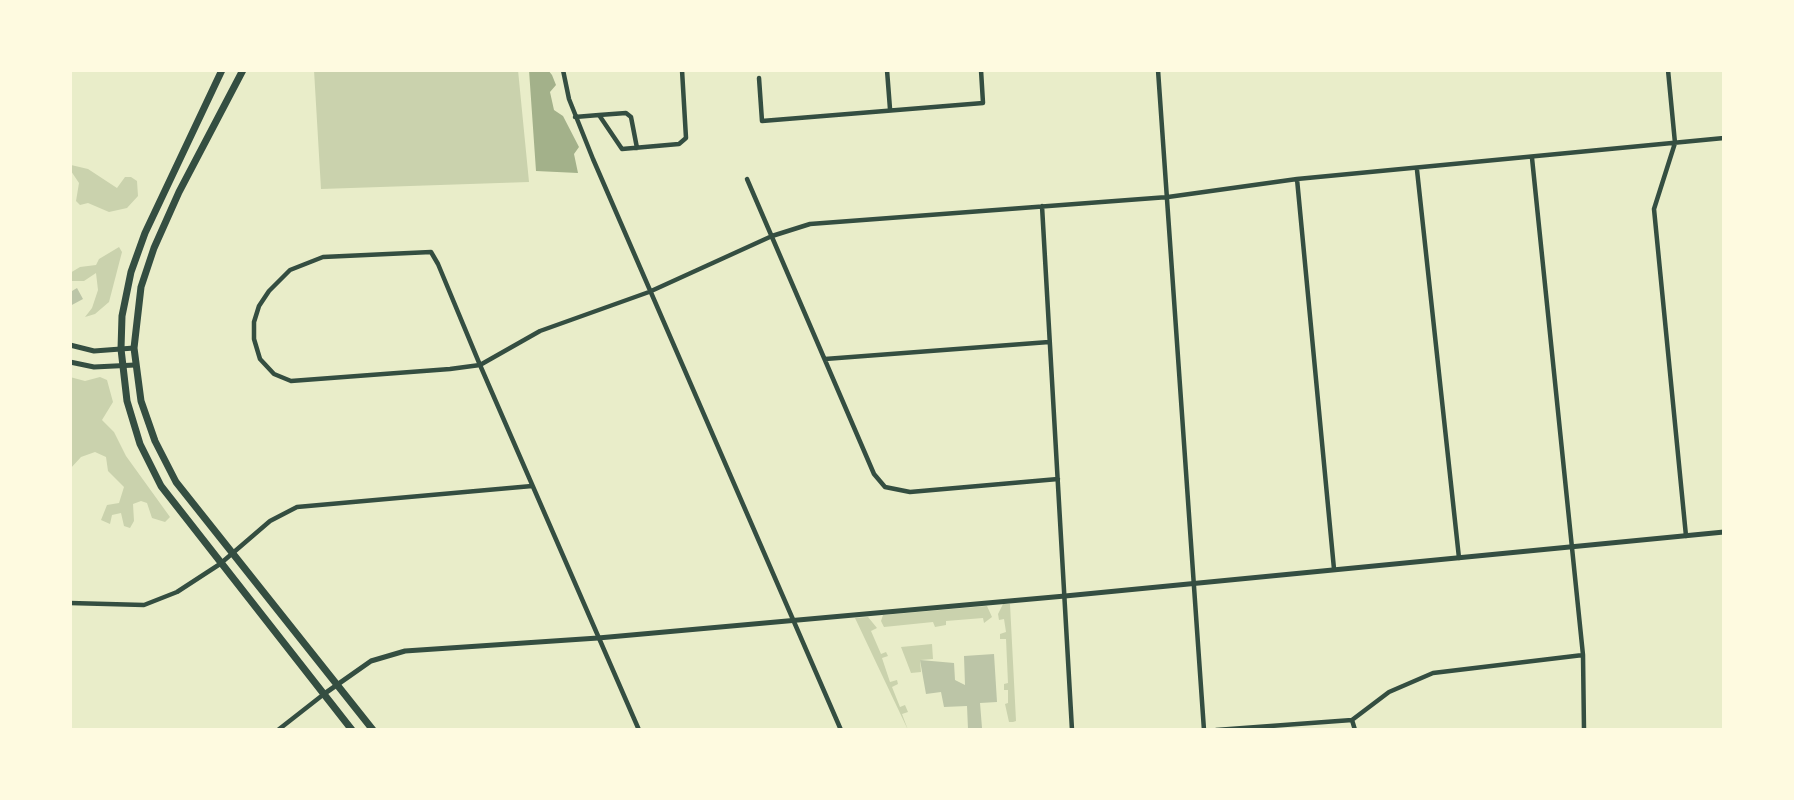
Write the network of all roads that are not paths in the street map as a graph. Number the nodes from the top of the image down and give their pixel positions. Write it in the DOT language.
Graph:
graph roads {
  1 [pos="222,70"];
  2 [pos="243,70"];
  3 [pos="563,70"];
  4 [pos="682,70"];
  5 [pos="887,70"];
  6 [pos="981,70"];
  7 [pos="1158,70"];
  8 [pos="1668,70"];
  9 [pos="759,78"];
  10 [pos="890,110"];
  11 [pos="599,115"];
  12 [pos="575,117"];
  13 [pos="1724,138"];
  14 [pos="1675,143"];
  15 [pos="637,148"];
  16 [pos="1532,158"];
  17 [pos="1417,170"];
  18 [pos="747,179"];
  19 [pos="1297,179"];
  20 [pos="1167,197"];
  21 [pos="1042,206"];
  22 [pos="772,236"];
  23 [pos="649,292"];
  24 [pos="1049,342"];
  25 [pos="70,345"];
  26 [pos="134,348"];
  27 [pos="121,349"];
  28 [pos="825,359"];
  29 [pos="70,362"];
  30 [pos="135,365"];
  31 [pos="480,365"];
  32 [pos="122,366"];
  33 [pos="1058,480"];
  34 [pos="532,486"];
  35 [pos="1724,532"];
  36 [pos="1686,536"];
  37 [pos="1572,547"];
  38 [pos="232,554"];
  39 [pos="1459,558"];
  40 [pos="220,564"];
  41 [pos="1334,569"];
  42 [pos="1195,582"];
  43 [pos="1065,596"];
  44 [pos="70,603"];
  45 [pos="793,619"];
  46 [pos="598,638"];
  47 [pos="1583,655"];
  48 [pos="337,685"];
  49 [pos="324,694"];
  50 [pos="1352,720"];
  51 [pos="278,730"];
  52 [pos="352,730"];
  53 [pos="373,730"];
  54 [pos="639,730"];
  55 [pos="841,730"];
  56 [pos="1072,730"];
  57 [pos="1203,730"];
  58 [pos="1216,730"];
  59 [pos="1355,730"];
  60 [pos="1584,730"];
  1 -- 27 [label="main road"];
  2 -- 26 [label="main road"];
  3 -- 12 [label="street"];
  4 -- 15 [label="street"];
  5 -- 10 [label="street"];
  6 -- 10 [label="street"];
  7 -- 20 [label="street"];
  8 -- 14 [label="street"];
  9 -- 10 [label="street"];
  11 -- 12 [label="street"];
  11 -- 15 [label="street"];
  11 -- 15 [label="street"];
  12 -- 23 [label="street"];
  13 -- 14 [label="street"];
  14 -- 16 [label="street"];
  14 -- 36 [label="street"];
  16 -- 17 [label="street"];
  16 -- 37 [label="street"];
  17 -- 19 [label="street"];
  17 -- 39 [label="street"];
  18 -- 22 [label="street"];
  19 -- 20 [label="street"];
  19 -- 41 [label="street"];
  20 -- 21 [label="street"];
  20 -- 42 [label="street"];
  21 -- 22 [label="street"];
  21 -- 24 [label="street"];
  22 -- 23 [label="street"];
  22 -- 28 [label="street"];
  23 -- 31 [label="street"];
  23 -- 45 [label="street"];
  24 -- 28 [label="street"];
  24 -- 33 [label="street"];
  25 -- 27 [label="street"];
  26 -- 27 [label="street"];
  26 -- 30 [label="main road"];
  27 -- 32 [label="main road"];
  28 -- 33 [label="street"];
  29 -- 32 [label="street"];
  30 -- 32 [label="street"];
  30 -- 38 [label="main road"];
  31 -- 31 [label="street"];
  31 -- 34 [label="street"];
  32 -- 40 [label="main road"];
  33 -- 43 [label="street"];
  34 -- 38 [label="street"];
  34 -- 46 [label="street"];
  35 -- 36 [label="street"];
  36 -- 37 [label="street"];
  37 -- 39 [label="street"];
  37 -- 47 [label="street"];
  38 -- 40 [label="street"];
  38 -- 48 [label="main road"];
  39 -- 41 [label="street"];
  40 -- 44 [label="street"];
  40 -- 49 [label="main road"];
  41 -- 42 [label="street"];
  42 -- 43 [label="street"];
  42 -- 57 [label="street"];
  43 -- 45 [label="street"];
  43 -- 56 [label="street"];
  45 -- 46 [label="street"];
  45 -- 55 [label="street"];
  46 -- 48 [label="street"];
  46 -- 54 [label="street"];
  47 -- 50 [label="street"];
  47 -- 60 [label="street"];
  48 -- 49 [label="street"];
  48 -- 53 [label="main road"];
  49 -- 51 [label="street"];
  49 -- 52 [label="main road"];
  50 -- 58 [label="street"];
  50 -- 59 [label="street"];
}
